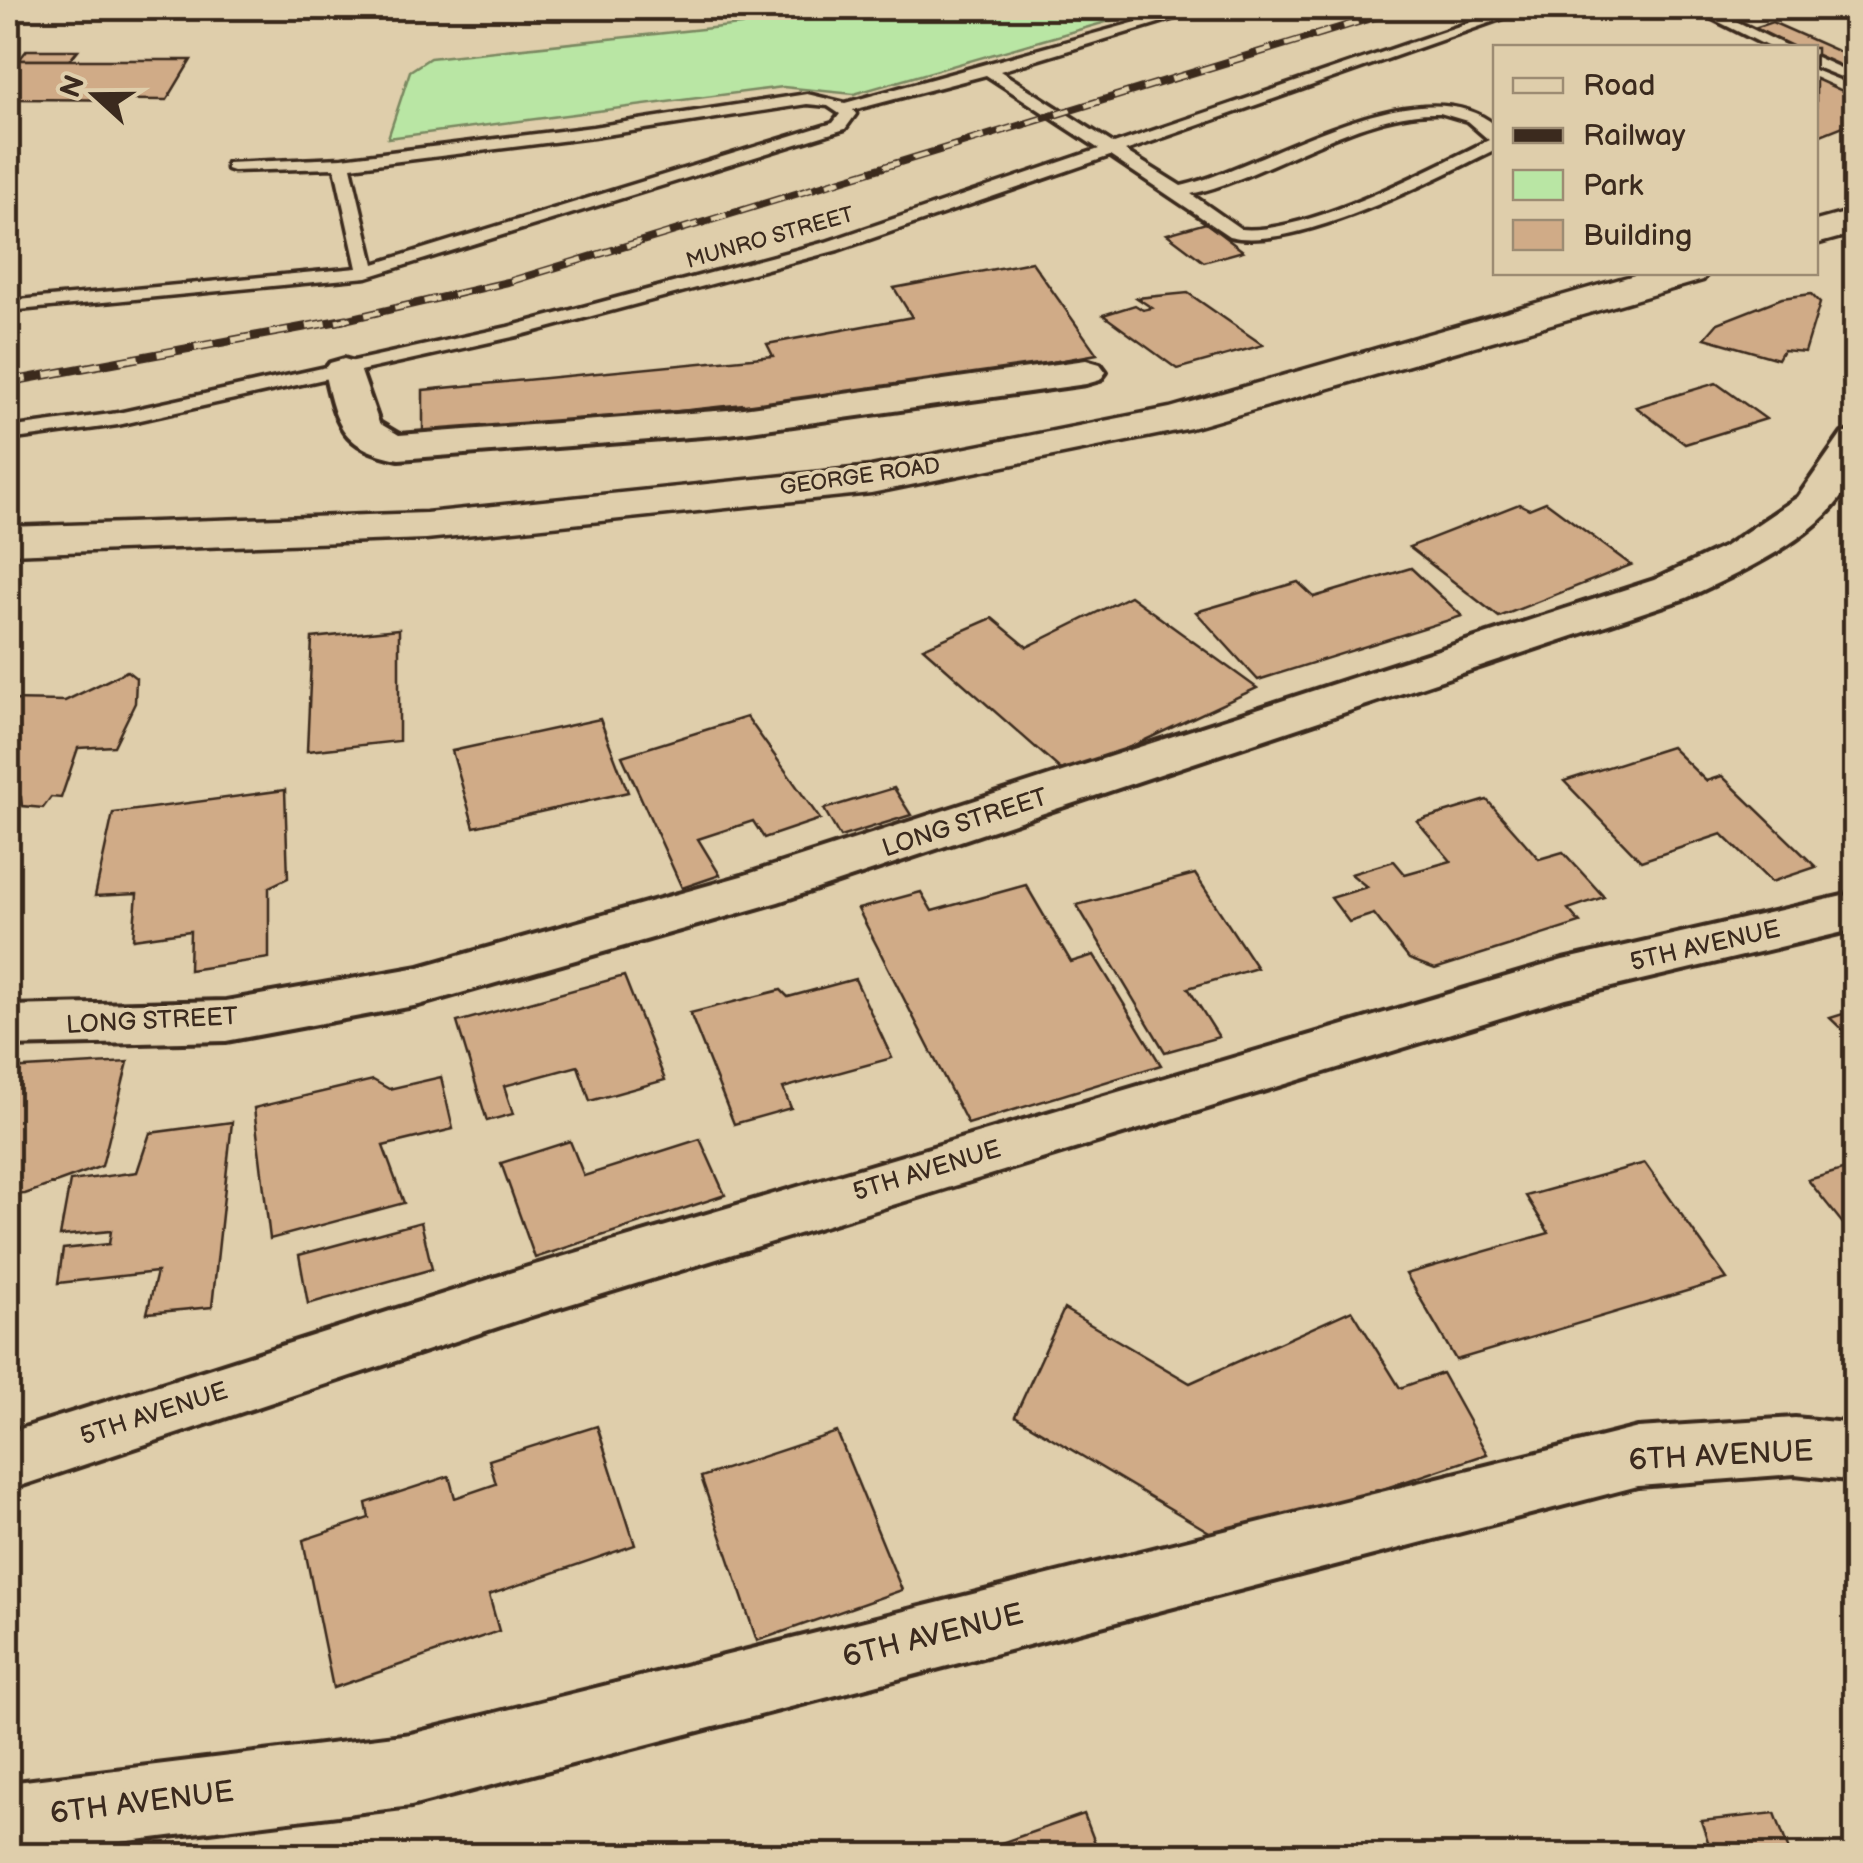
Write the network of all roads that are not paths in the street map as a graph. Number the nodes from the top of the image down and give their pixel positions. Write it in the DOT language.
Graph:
graph roads {
  1 [pos="1201,8"];
  2 [pos="1524,8"];
  3 [pos="1698,8"];
  4 [pos="1778,45"];
  5 [pos="1818,63"];
  6 [pos="988,70"];
  7 [pos="1852,79"];
  8 [pos="843,108"];
  9 [pos="1493,134"];
  10 [pos="1493,142"];
  11 [pos="1110,149"];
  12 [pos="342,163"];
  13 [pos="233,166"];
  14 [pos="1178,192"];
  15 [pos="1856,221"];
  16 [pos="1818,232"];
  17 [pos="367,272"];
  18 [pos="1679,275"];
  19 [pos="8,306"];
  20 [pos="344,371"];
  21 [pos="1086,372"];
  22 [pos="8,434"];
  23 [pos="1852,462"];
  24 [pos="8,541"];
  25 [pos="1856,911"];
  26 [pos="8,1026"];
  27 [pos="1856,1454"];
  28 [pos="8,1462"];
  29 [pos="8,1820"];
  1 -- 6 [label="lane"];
  2 -- 11 [label="lane, MUNRO STREET"];
  3 -- 4 [label="lane"];
  5 -- 7 [label="lane"];
  6 -- 8 [label="lane"];
  6 -- 11 [label="lane"];
  8 -- 12 [label="lane"];
  8 -- 17 [label="lane"];
  9 -- 14 [label="lane"];
  10 -- 14 [label="lane"];
  11 -- 14 [label="lane"];
  11 -- 20 [label="lane, MUNRO STREET"];
  12 -- 13 [label="lane"];
  12 -- 17 [label="lane"];
  15 -- 16 [label="street"];
  17 -- 19 [label="lane"];
  18 -- 24 [label="street, GEORGE ROAD"];
  20 -- 21 [label="street"];
  20 -- 22 [label="lane, MUNRO STREET"];
  23 -- 26 [label="street, LONG STREET"];
  25 -- 28 [label="street, 5TH AVENUE"];
  27 -- 29 [label="street, 6TH AVENUE"];
}
